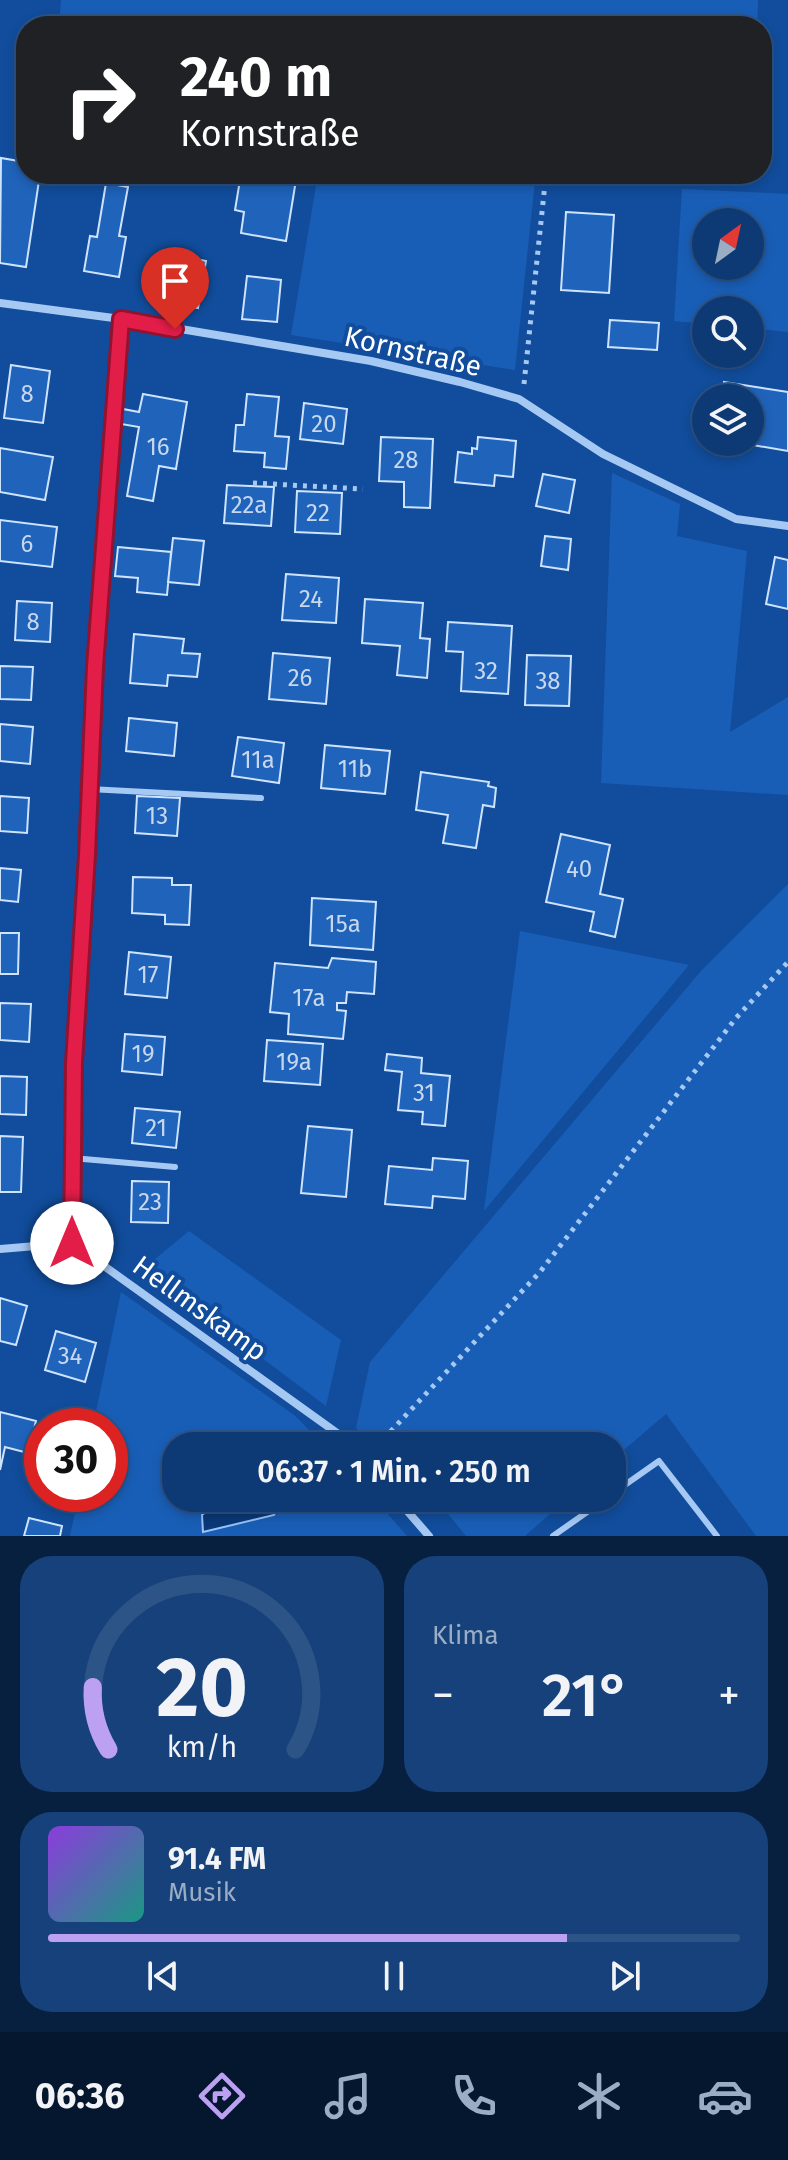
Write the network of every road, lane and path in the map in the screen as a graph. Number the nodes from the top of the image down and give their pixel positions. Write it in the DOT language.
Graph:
graph roads {
  1 [pos="545,184"];
  2 [pos="0,303"];
  3 [pos="121,319"];
  4 [pos="519,399"];
  5 [pos="253,483"];
  6 [pos="363,489"];
  7 [pos="788,526"];
  8 [pos="89,789"];
  9 [pos="261,798"];
  10 [pos="788,962"];
  11 [pos="72,1158"];
  12 [pos="175,1167"];
  13 [pos="72,1243"];
  14 [pos="0,1249"];
  15 [pos="336,1432"];
  16 [pos="390,1432"];
  17 [pos="626,1484"];
  18 [pos="408,1512"];
  19 [pos="587,1512"];
  20 [pos="429,1536"];
  21 [pos="553,1536"];
  22 [pos="717,1536"];
  1 -- 4 [label="path"];
  2 -- 3 [label="street, Kornstraße"];
  3 -- 4 [label="street, Kornstraße"];
  3 -- 8 [label="street"];
  4 -- 7 [label="street, Kornstraße"];
  5 -- 6 [label="path"];
  8 -- 9 [label="lane"];
  8 -- 11 [label="street"];
  10 -- 16 [label="path"];
  11 -- 12 [label="lane"];
  11 -- 13 [label="street"];
  13 -- 14 [label="street"];
  13 -- 15 [label="street, Hellmskamp"];
  17 -- 22 [label="lane"];
  18 -- 20 [label="street"];
  19 -- 21 [label="lane"];
}
